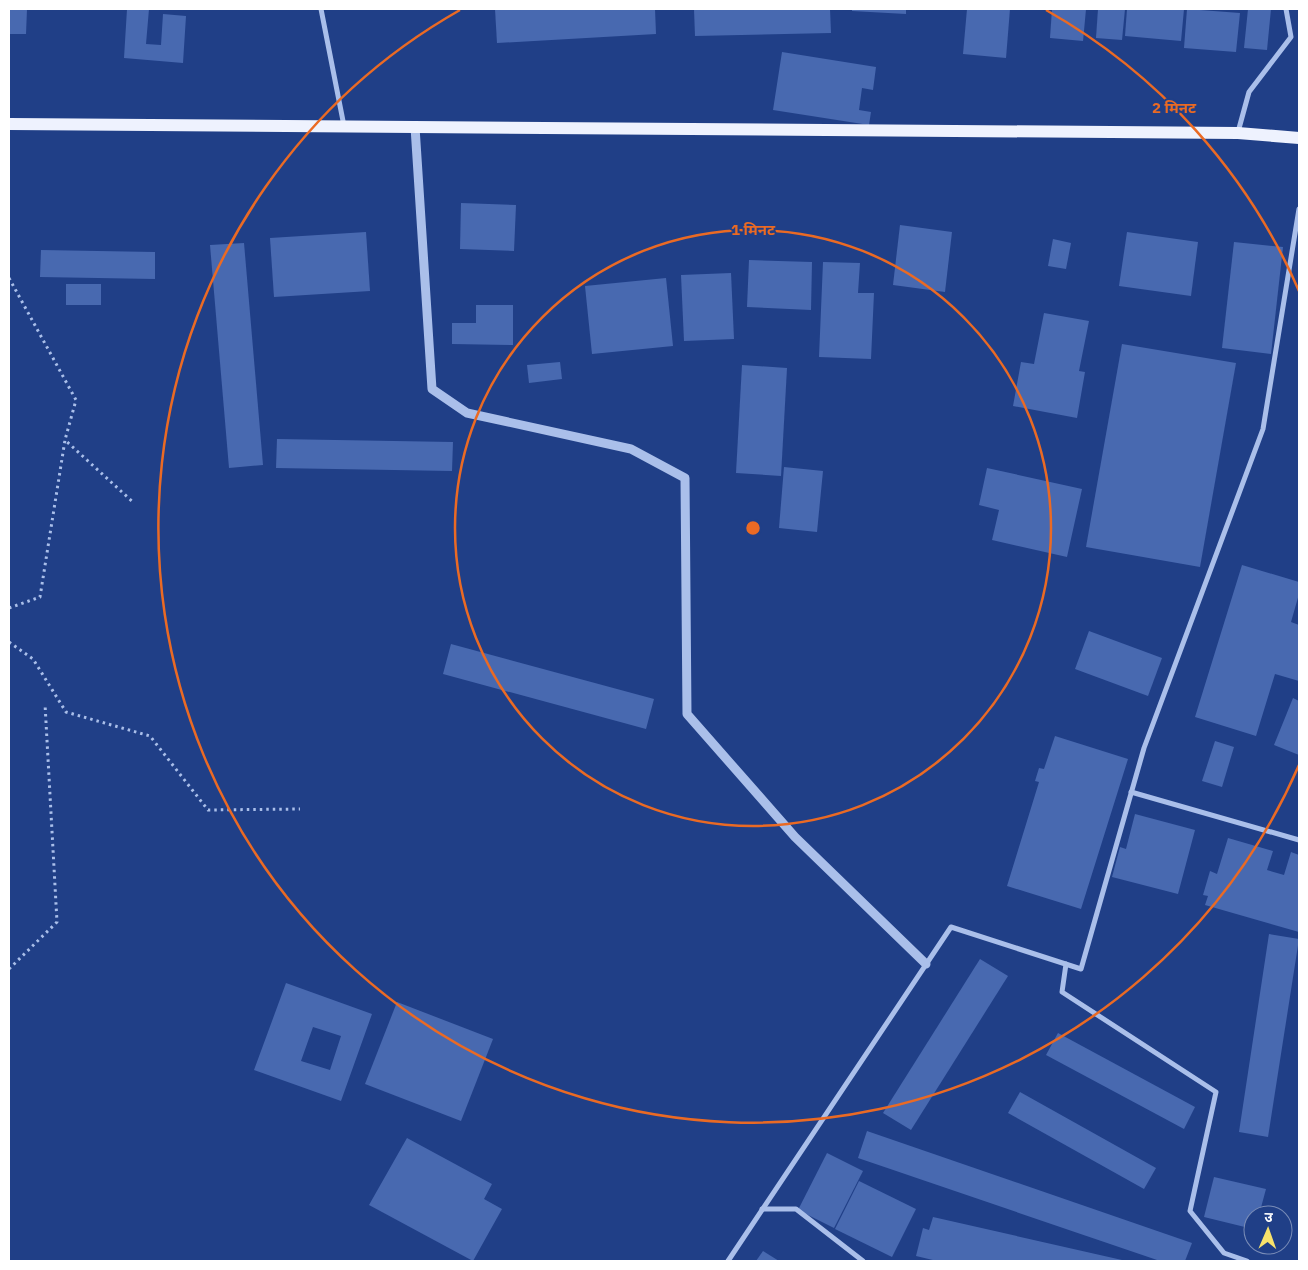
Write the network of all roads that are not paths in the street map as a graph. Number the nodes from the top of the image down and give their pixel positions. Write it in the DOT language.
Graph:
graph roads {
  1 [pos="321,9"];
  2 [pos="1286,9"];
  3 [pos="9,124"];
  4 [pos="344,126"];
  5 [pos="416,127"];
  6 [pos="1238,133"];
  7 [pos="1299,138"];
  8 [pos="1299,209"];
  9 [pos="1131,792"];
  10 [pos="1299,840"];
  11 [pos="926,964"];
  12 [pos="1066,964"];
  13 [pos="762,1209"];
  14 [pos="728,1261"];
  15 [pos="863,1261"];
  16 [pos="1247,1261"];
  1 -- 4 [label="street"];
  2 -- 6 [label="street"];
  3 -- 4 [label="main road"];
  4 -- 5 [label="main road"];
  5 -- 6 [label="main road"];
  5 -- 11 [label="street"];
  6 -- 7 [label="main road"];
  8 -- 9 [label="street"];
  9 -- 10 [label="street"];
  9 -- 12 [label="street"];
  11 -- 12 [label="street"];
  11 -- 13 [label="street"];
  12 -- 16 [label="street"];
  13 -- 14 [label="street"];
  13 -- 15 [label="street"];
}
